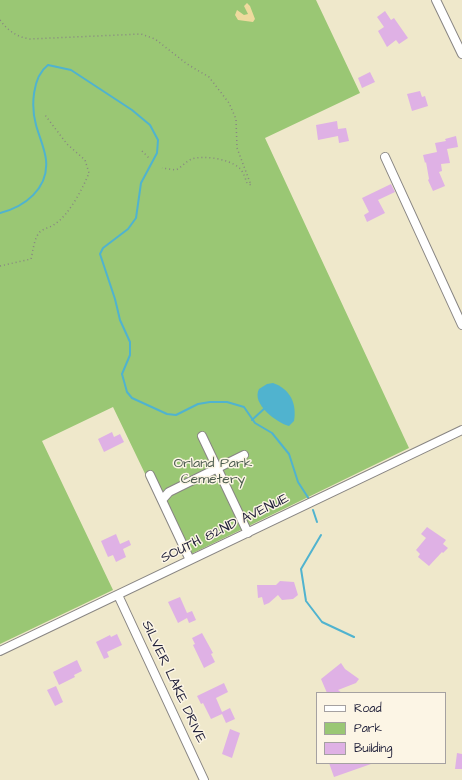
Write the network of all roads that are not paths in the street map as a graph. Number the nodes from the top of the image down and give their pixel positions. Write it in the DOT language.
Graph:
graph roads {
  1 [pos="436,0"];
  2 [pos="462,54"];
  3 [pos="385,157"];
  4 [pos="462,325"];
  5 [pos="462,430"];
  6 [pos="202,436"];
  7 [pos="244,455"];
  8 [pos="217,468"];
  9 [pos="150,475"];
  10 [pos="162,500"];
  11 [pos="248,533"];
  12 [pos="190,560"];
  13 [pos="118,594"];
  14 [pos="0,651"];
  15 [pos="204,780"];
  1 -- 2 [label="street"];
  3 -- 4 [label="street"];
  5 -- 11 [label="street, SOUTH 82ND AVENUE"];
  6 -- 8 [label="street"];
  7 -- 8 [label="street"];
  8 -- 10 [label="street"];
  8 -- 11 [label="street"];
  9 -- 10 [label="street"];
  10 -- 12 [label="street"];
  11 -- 12 [label="street, SOUTH 82ND AVENUE"];
  12 -- 13 [label="street, SOUTH 82ND AVENUE"];
  13 -- 14 [label="street, SOUTH 82ND AVENUE"];
  13 -- 15 [label="street, SILVER LAKE DRIVE"];
}
